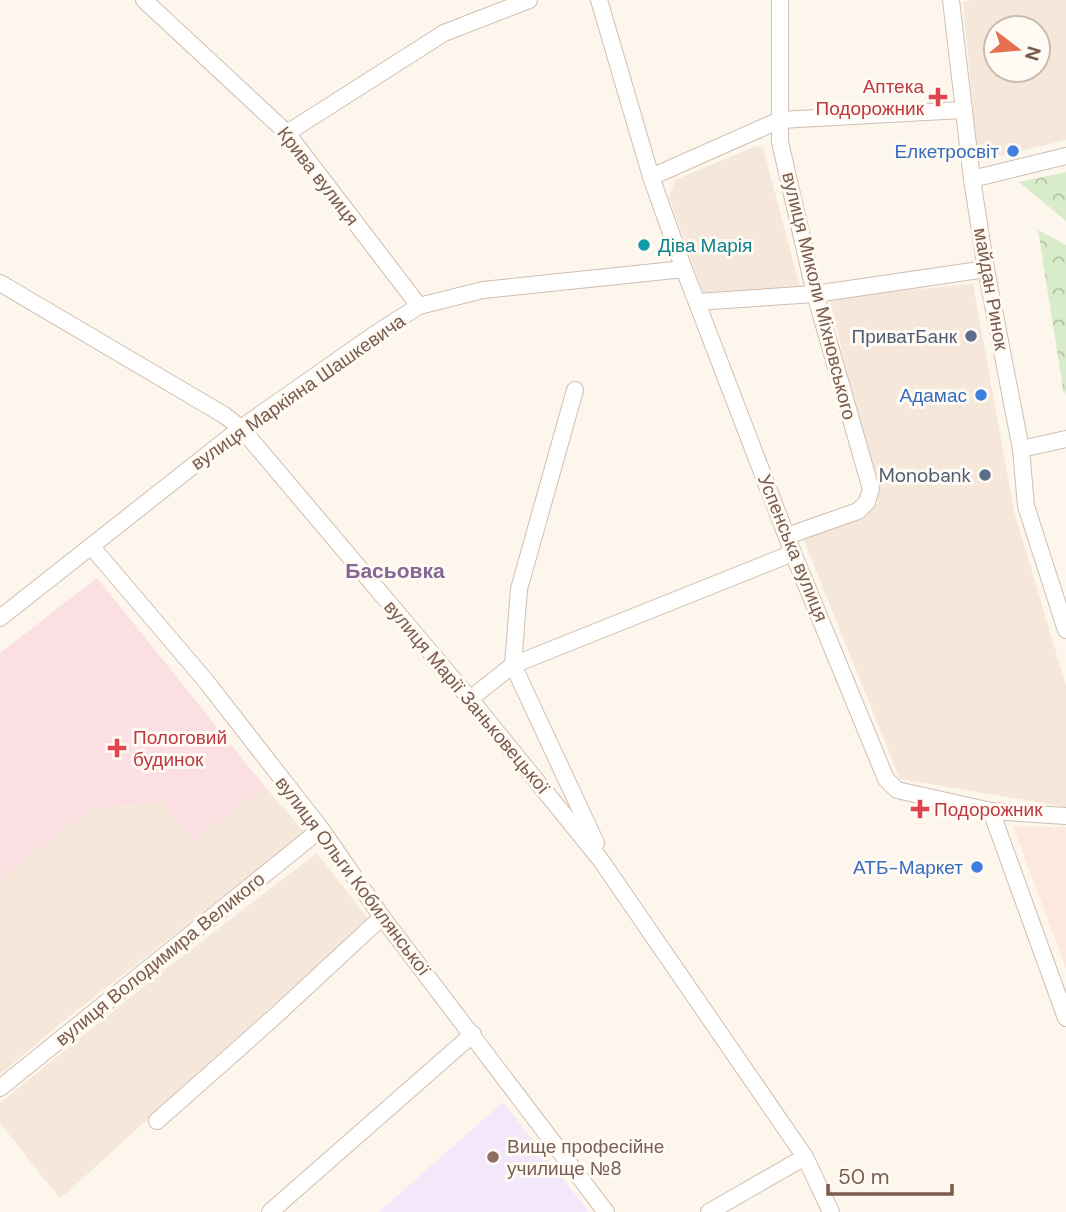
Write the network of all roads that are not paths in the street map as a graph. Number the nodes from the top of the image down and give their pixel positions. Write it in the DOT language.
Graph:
graph roads {
  1 [pos="144,0"];
  2 [pos="529,0"];
  3 [pos="599,0"];
  4 [pos="780,0"];
  5 [pos="951,0"];
  6 [pos="962,110"];
  7 [pos="780,120"];
  8 [pos="287,133"];
  9 [pos="1066,156"];
  10 [pos="650,177"];
  11 [pos="972,179"];
  12 [pos="684,269"];
  13 [pos="985,269"];
  14 [pos="0,283"];
  15 [pos="814,294"];
  16 [pos="697,302"];
  17 [pos="419,306"];
  18 [pos="575,390"];
  19 [pos="241,428"];
  20 [pos="1066,439"];
  21 [pos="1021,449"];
  22 [pos="788,536"];
  23 [pos="91,546"];
  24 [pos="793,553"];
  25 [pos="0,618"];
  26 [pos="1066,630"];
  27 [pos="513,665"];
  28 [pos="470,699"];
  29 [pos="991,811"];
  30 [pos="1066,816"];
  31 [pos="321,829"];
  32 [pos="610,874"];
  33 [pos="382,916"];
  34 [pos="1066,1018"];
  35 [pos="473,1034"];
  36 [pos="0,1088"];
  37 [pos="156,1121"];
  38 [pos="805,1157"];
  39 [pos="270,1212"];
  40 [pos="606,1212"];
  41 [pos="709,1212"];
  42 [pos="831,1212"];
  1 -- 8 [label="street, Крива вулиця"];
  2 -- 8 [label="street"];
  3 -- 10 [label="street, Успенська вулиця"];
  4 -- 7 [label="street, вулиця Миколи Міхновського"];
  5 -- 6 [label="street, майдан Ринок"];
  6 -- 7 [label="street"];
  6 -- 11 [label="street, майдан Ринок"];
  7 -- 10 [label="street"];
  7 -- 15 [label="street, вулиця Миколи Міхновського"];
  8 -- 17 [label="street, Крива вулиця"];
  9 -- 11 [label="street"];
  10 -- 12 [label="street, Успенська вулиця"];
  11 -- 13 [label="street, майдан Ринок"];
  12 -- 16 [label="street, Успенська вулиця"];
  12 -- 17 [label="street, вулиця Маркіяна Шашкевича"];
  13 -- 15 [label="street"];
  13 -- 21 [label="street, майдан Ринок"];
  14 -- 19 [label="street, вулиця Марії Заньковецької"];
  15 -- 16 [label="street"];
  15 -- 22 [label="street, вулиця Миколи Міхновського"];
  16 -- 22 [label="street, Успенська вулиця"];
  17 -- 19 [label="street, вулиця Маркіяна Шашкевича"];
  18 -- 27 [label="street"];
  19 -- 23 [label="street, вулиця Маркіяна Шашкевича"];
  19 -- 28 [label="street, вулиця Марії Заньковецької"];
  20 -- 21 [label="street"];
  21 -- 26 [label="street, майдан Ринок"];
  22 -- 24 [label="street, Успенська вулиця"];
  23 -- 25 [label="street, вулиця Маркіяна Шашкевича"];
  23 -- 31 [label="street, вулиця Ольги Кобилянської"];
  24 -- 27 [label="street"];
  24 -- 29 [label="street, Успенська вулиця"];
  27 -- 28 [label="street"];
  27 -- 32 [label="street"];
  28 -- 32 [label="street, вулиця Марії Заньковецької"];
  29 -- 30 [label="street, Успенська вулиця"];
  29 -- 34 [label="street"];
  31 -- 33 [label="street, вулиця Ольги Кобилянської"];
  31 -- 36 [label="street, вулиця Володимира Великого"];
  32 -- 38 [label="street, вулиця Марії Заньковецької"];
  33 -- 35 [label="street, вулиця Ольги Кобилянської"];
  33 -- 37 [label="street"];
  35 -- 39 [label="street"];
  35 -- 40 [label="street, вулиця Ольги Кобилянської"];
  38 -- 41 [label="street"];
  38 -- 42 [label="street, вулиця Марії Заньковецької"];
}
